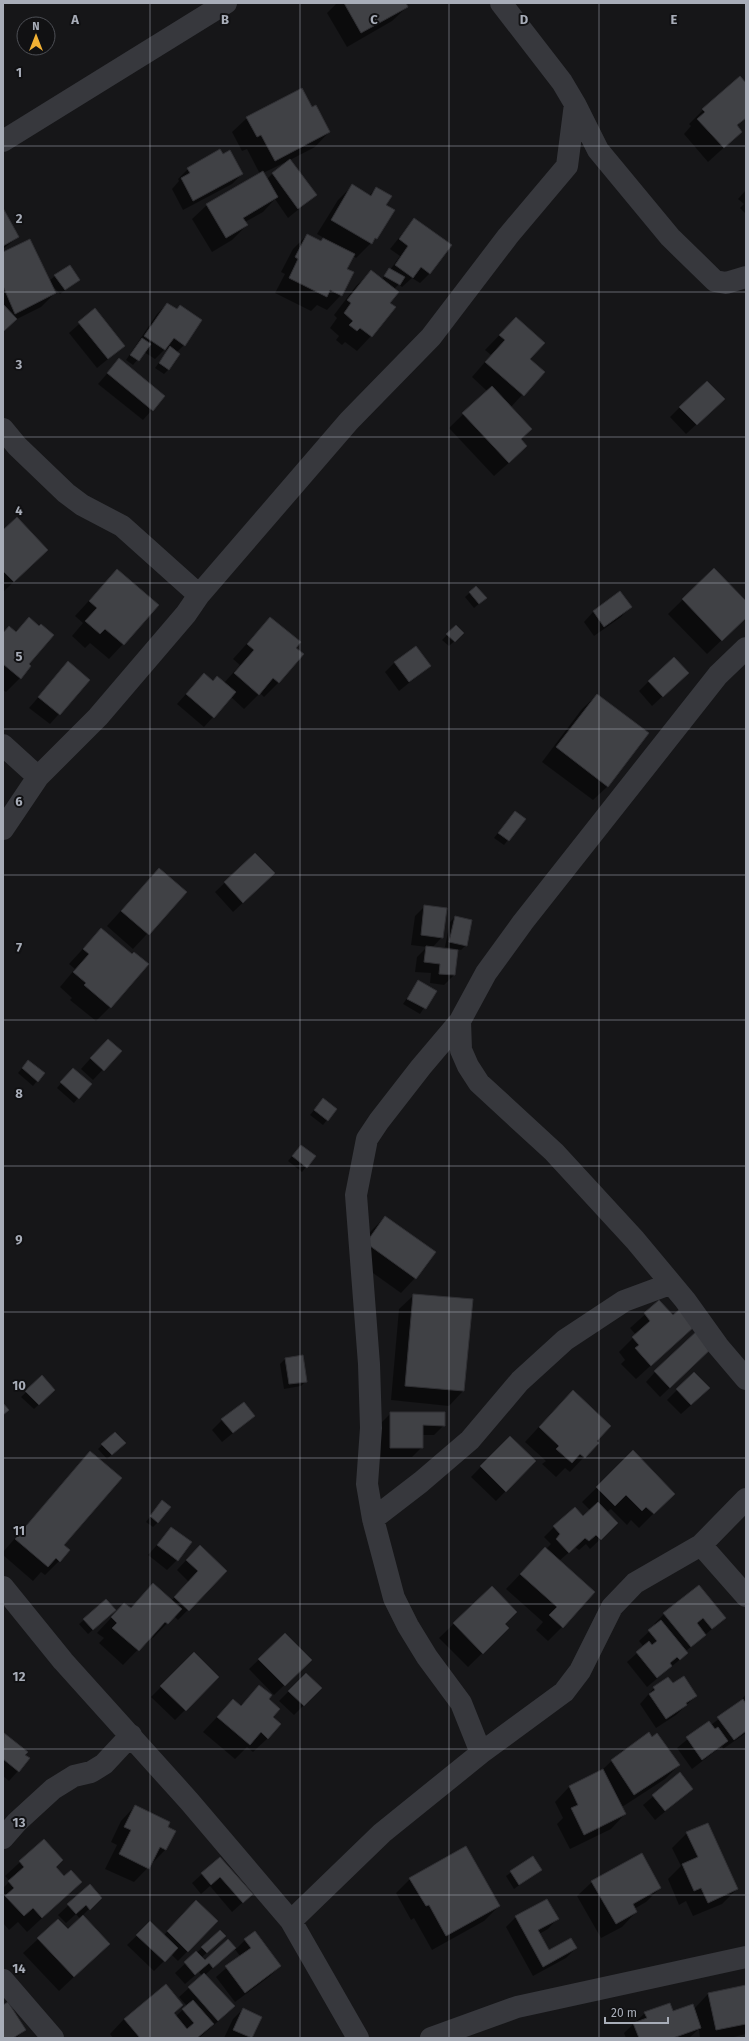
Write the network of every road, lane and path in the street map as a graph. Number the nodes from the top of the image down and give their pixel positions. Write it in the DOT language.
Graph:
graph roads {
  1 [pos="226,3"];
  2 [pos="501,3"];
  3 [pos="575,104"];
  4 [pos="3,141"];
  5 [pos="598,150"];
  6 [pos="567,166"];
  7 [pos="746,276"];
  8 [pos="3,429"];
  9 [pos="199,595"];
  10 [pos="746,648"];
  11 [pos="3,745"];
  12 [pos="38,777"];
  13 [pos="3,829"];
  14 [pos="460,1021"];
  15 [pos="670,1284"];
  16 [pos="746,1379"];
  17 [pos="746,1499"];
  18 [pos="373,1519"];
  19 [pos="701,1545"];
  20 [pos="3,1587"];
  21 [pos="746,1596"];
  22 [pos="130,1735"];
  23 [pos="481,1753"];
  24 [pos="3,1838"];
  25 [pos="291,1921"];
  26 [pos="746,1957"];
  27 [pos="3,1980"];
  28 [pos="53,2038"];
  29 [pos="358,2038"];
  30 [pos="431,2038"];
  1 -- 4 [label="street"];
  2 -- 3 [label="street"];
  3 -- 5 [label="street"];
  3 -- 6 [label="street"];
  5 -- 6 [label="street"];
  5 -- 7 [label="street"];
  6 -- 9 [label="street"];
  8 -- 9 [label="street"];
  9 -- 12 [label="street"];
  10 -- 14 [label="street"];
  11 -- 12 [label="street"];
  12 -- 13 [label="street"];
  14 -- 15 [label="street"];
  14 -- 18 [label="street"];
  15 -- 16 [label="street"];
  15 -- 18 [label="street"];
  17 -- 19 [label="street"];
  18 -- 23 [label="street"];
  19 -- 21 [label="street"];
  19 -- 23 [label="street"];
  20 -- 22 [label="street"];
  22 -- 24 [label="street"];
  22 -- 25 [label="street"];
  23 -- 25 [label="street"];
  25 -- 29 [label="street"];
  26 -- 30 [label="street"];
  27 -- 28 [label="street"];
}
